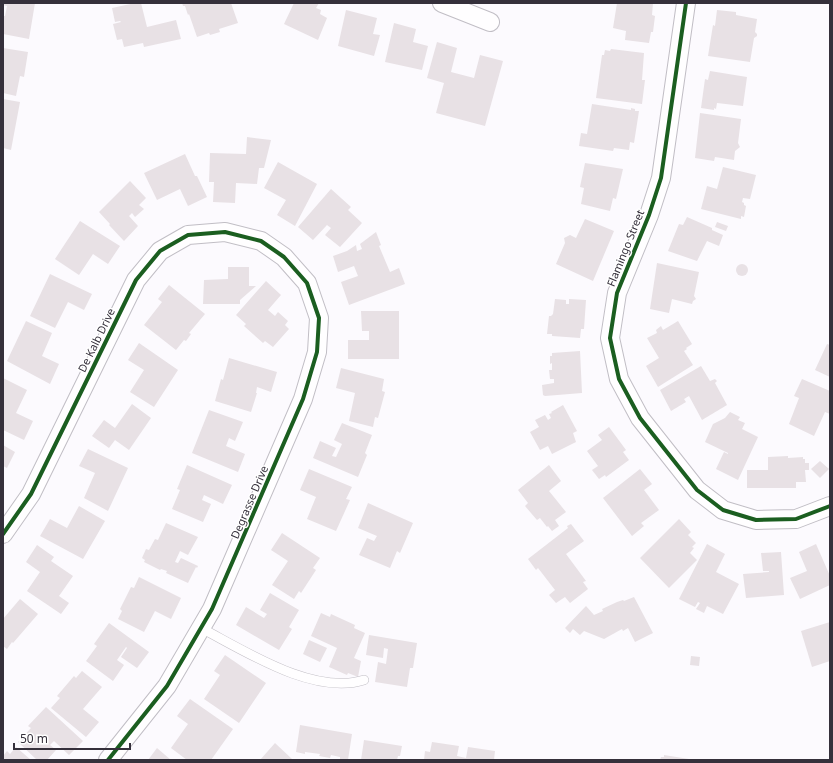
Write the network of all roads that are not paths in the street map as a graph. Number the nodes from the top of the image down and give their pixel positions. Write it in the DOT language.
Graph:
graph roads {
  1 [pos="442,3"];
  2 [pos="686,3"];
  3 [pos="490,22"];
  4 [pos="262,241"];
  5 [pos="830,506"];
  6 [pos="3,534"];
  7 [pos="201,628"];
  8 [pos="364,680"];
  9 [pos="108,760"];
  1 -- 3 [label="street"];
  2 -- 5 [label="street, Flamingo Street"];
  4 -- 6 [label="street, De Kalb Drive"];
  4 -- 7 [label="street, Degrasse Drive"];
  7 -- 8 [label="lane"];
  7 -- 9 [label="street, Degrasse Drive"];
}
